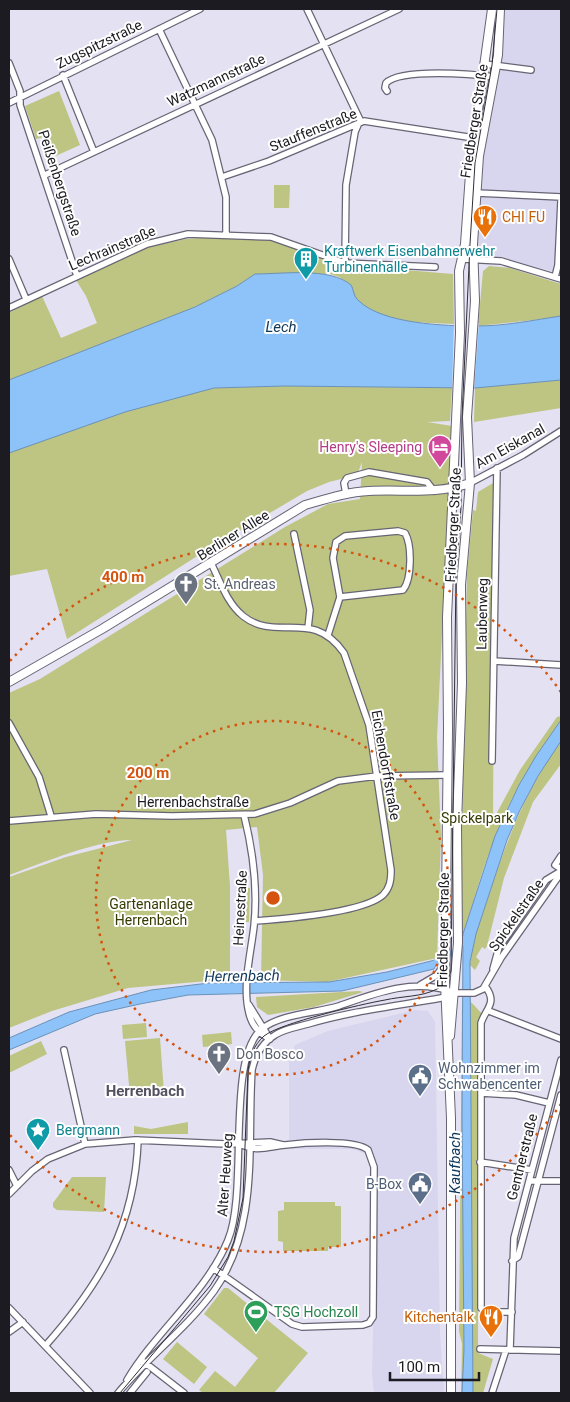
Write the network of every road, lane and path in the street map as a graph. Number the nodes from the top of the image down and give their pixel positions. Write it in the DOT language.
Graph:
graph roads {
  1 [pos="200,9"];
  2 [pos="307,9"];
  3 [pos="399,9"];
  4 [pos="492,9"];
  5 [pos="500,9"];
  6 [pos="159,29"];
  7 [pos="324,44"];
  8 [pos="9,63"];
  9 [pos="485,64"];
  10 [pos="496,65"];
  11 [pos="531,70"];
  12 [pos="63,75"];
  13 [pos="484,76"];
  14 [pos="494,77"];
  15 [pos="387,91"];
  16 [pos="20,98"];
  17 [pos="9,103"];
  18 [pos="196,104"];
  19 [pos="359,124"];
  20 [pos="474,138"];
  21 [pos="94,152"];
  22 [pos="45,175"];
  23 [pos="222,177"];
  24 [pos="476,193"];
  25 [pos="561,197"];
  26 [pos="561,201"];
  27 [pos="226,234"];
  28 [pos="475,258"];
  29 [pos="9,259"];
  30 [pos="463,259"];
  31 [pos="345,263"];
  32 [pos="435,267"];
  33 [pos="77,276"];
  34 [pos="558,278"];
  35 [pos="26,299"];
  36 [pos="9,308"];
  37 [pos="561,431"];
  38 [pos="497,468"];
  39 [pos="470,483"];
  40 [pos="432,487"];
  41 [pos="454,488"];
  42 [pos="346,494"];
  43 [pos="294,534"];
  44 [pos="211,563"];
  45 [pos="340,597"];
  46 [pos="308,628"];
  47 [pos="328,634"];
  48 [pos="494,661"];
  49 [pos="561,665"];
  50 [pos="9,682"];
  51 [pos="9,723"];
  52 [pos="492,761"];
  53 [pos="447,775"];
  54 [pos="377,776"];
  55 [pos="244,815"];
  56 [pos="51,816"];
  57 [pos="9,821"];
  58 [pos="561,856"];
  59 [pos="555,865"];
  60 [pos="561,871"];
  61 [pos="551,875"];
  62 [pos="255,922"];
  63 [pos="443,970"];
  64 [pos="493,972"];
  65 [pos="420,985"];
  66 [pos="485,986"];
  67 [pos="445,993"];
  68 [pos="458,993"];
  69 [pos="489,1012"];
  70 [pos="264,1028"];
  71 [pos="276,1034"];
  72 [pos="270,1039"];
  73 [pos="561,1039"];
  74 [pos="449,1045"];
  75 [pos="64,1050"];
  76 [pos="561,1060"];
  77 [pos="481,1093"];
  78 [pos="561,1095"];
  79 [pos="549,1103"];
  80 [pos="138,1140"];
  81 [pos="250,1142"];
  82 [pos="86,1144"];
  83 [pos="240,1144"];
  84 [pos="283,1145"];
  85 [pos="250,1149"];
  86 [pos="480,1162"];
  87 [pos="9,1170"];
  88 [pos="532,1170"];
  89 [pos="529,1181"];
  90 [pos="538,1182"];
  91 [pos="561,1182"];
  92 [pos="17,1186"];
  93 [pos="9,1194"];
  94 [pos="512,1261"];
  95 [pos="213,1268"];
  96 [pos="224,1274"];
  97 [pos="9,1308"];
  98 [pos="512,1312"];
  99 [pos="23,1322"];
  100 [pos="9,1332"];
  101 [pos="46,1344"];
  102 [pos="480,1349"];
  103 [pos="508,1349"];
  104 [pos="561,1351"];
  105 [pos="140,1359"];
  106 [pos="146,1363"];
  107 [pos="147,1372"];
  108 [pos="121,1392"];
  109 [pos="90,1393"];
  110 [pos="130,1393"];
  111 [pos="184,1393"];
  112 [pos="451,1393"];
  113 [pos="492,1393"];
  1 -- 6 [label="street, Zugspitzstraße"];
  2 -- 7 [label="street"];
  3 -- 7 [label="street, Watzmannstraße"];
  4 -- 9 [label="main road, Friedberger Straße"];
  5 -- 10 [label="main road, Friedberger Straße"];
  6 -- 12 [label="street, Zugspitzstraße"];
  6 -- 18 [label="street"];
  7 -- 18 [label="street, Watzmannstraße"];
  7 -- 19 [label="street"];
  8 -- 16 [label="street, Peißenbergstraße"];
  9 -- 10 [label="street"];
  9 -- 13 [label="main road, Friedberger Straße"];
  10 -- 11 [label="street"];
  10 -- 14 [label="main road, Friedberger Straße"];
  12 -- 16 [label="street, Zugspitzstraße"];
  12 -- 21 [label="street"];
  13 -- 14 [label="street"];
  13 -- 15 [label="street"];
  13 -- 20 [label="main road, Friedberger Straße"];
  14 -- 24 [label="main road, Friedberger Straße"];
  16 -- 17 [label="street, Zugspitzstraße"];
  16 -- 22 [label="street, Peißenbergstraße"];
  18 -- 21 [label="street, Watzmannstraße"];
  18 -- 23 [label="street"];
  19 -- 20 [label="street, Stauffenstraße"];
  19 -- 23 [label="street, Stauffenstraße"];
  19 -- 31 [label="street"];
  20 -- 30 [label="main road, Friedberger Straße"];
  21 -- 22 [label="street, Watzmannstraße"];
  22 -- 33 [label="street, Peißenbergstraße"];
  23 -- 27 [label="street"];
  24 -- 25 [label="street"];
  24 -- 28 [label="main road, Friedberger Straße"];
  26 -- 34 [label="street"];
  27 -- 31 [label="street, Lechrainstraße"];
  27 -- 33 [label="street, Lechrainstraße"];
  28 -- 30 [label="street"];
  28 -- 34 [label="street"];
  28 -- 39 [label="main road, Friedberger Straße"];
  29 -- 35 [label="street"];
  30 -- 41 [label="main road, Friedberger Straße"];
  31 -- 32 [label="street, Lechrainstraße"];
  33 -- 35 [label="street, Lechrainstraße"];
  35 -- 36 [label="street, Lechrainstraße"];
  37 -- 38 [label="street, Am Eiskanal"];
  38 -- 39 [label="street, Am Eiskanal"];
  38 -- 48 [label="street, Laubenweg"];
  39 -- 41 [label="main road, Berliner Allee"];
  39 -- 68 [label="main road, Friedberger Straße"];
  40 -- 41 [label="main road, Berliner Allee"];
  40 -- 42 [label="main road, Berliner Allee"];
  40 -- 42 [label="street, Berliner Allee"];
  41 -- 53 [label="main road, Friedberger Straße"];
  42 -- 44 [label="main road, Berliner Allee"];
  43 -- 46 [label="street"];
  44 -- 46 [label="street"];
  44 -- 50 [label="main road, Berliner Allee"];
  45 -- 45 [label="street"];
  45 -- 47 [label="street"];
  46 -- 47 [label="street"];
  47 -- 54 [label="street, Eichendorffstraße"];
  48 -- 49 [label="street"];
  48 -- 52 [label="street, Laubenweg"];
  51 -- 56 [label="street"];
  53 -- 54 [label="street, Herrenbachstraße"];
  53 -- 63 [label="main road, Friedberger Straße"];
  54 -- 55 [label="street, Herrenbachstraße"];
  54 -- 62 [label="street, Eichendorffstraße"];
  55 -- 56 [label="street, Herrenbachstraße"];
  55 -- 62 [label="street, Heinestraße"];
  56 -- 57 [label="street, Herrenbachstraße"];
  58 -- 59 [label="street, Spickelstraße"];
  59 -- 60 [label="street"];
  59 -- 61 [label="street, Spickelstraße"];
  60 -- 61 [label="street, Spickelstraße"];
  60 -- 64 [label="street, Spickelstraße"];
  61 -- 64 [label="street, Spickelstraße"];
  62 -- 70 [label="street, Heinestraße"];
  63 -- 65 [label="street"];
  63 -- 67 [label="main road, Friedberger Straße"];
  64 -- 66 [label="street, Spickelstraße"];
  65 -- 67 [label="street, Alter Heuweg"];
  65 -- 70 [label="street, Alter Heuweg"];
  66 -- 68 [label="street"];
  66 -- 69 [label="street"];
  67 -- 68 [label="street, Alter Heuweg"];
  67 -- 71 [label="street, Alter Heuweg"];
  67 -- 74 [label="main road, Friedberger Straße"];
  68 -- 74 [label="main road, Friedberger Straße"];
  69 -- 73 [label="street"];
  69 -- 77 [label="street"];
  70 -- 71 [label="street"];
  70 -- 72 [label="street"];
  70 -- 83 [label="street, Alter Heuweg"];
  71 -- 72 [label="street, Alter Heuweg"];
  72 -- 81 [label="street, Alter Heuweg"];
  74 -- 112 [label="main road, Friedberger Straße"];
  75 -- 82 [label="street"];
  76 -- 79 [label="street, Gentnerstraße"];
  77 -- 79 [label="street"];
  77 -- 86 [label="street"];
  78 -- 90 [label="street, Gentnerstraße"];
  79 -- 88 [label="street, Gentnerstraße"];
  80 -- 82 [label="street"];
  80 -- 83 [label="street"];
  80 -- 101 [label="street"];
  81 -- 83 [label="street"];
  81 -- 84 [label="street"];
  81 -- 85 [label="street, Alter Heuweg"];
  82 -- 92 [label="street"];
  83 -- 85 [label="street"];
  83 -- 95 [label="street, Alter Heuweg"];
  84 -- 85 [label="street"];
  84 -- 96 [label="street"];
  85 -- 96 [label="street, Alter Heuweg"];
  86 -- 88 [label="street"];
  86 -- 98 [label="street"];
  87 -- 92 [label="street"];
  88 -- 89 [label="street, Gentnerstraße"];
  89 -- 90 [label="street"];
  89 -- 94 [label="street, Gentnerstraße"];
  90 -- 91 [label="street"];
  90 -- 94 [label="street, Gentnerstraße"];
  92 -- 93 [label="street"];
  94 -- 98 [label="street, Gentnerstraße"];
  95 -- 96 [label="street"];
  95 -- 105 [label="street, Alter Heuweg"];
  96 -- 106 [label="street, Alter Heuweg"];
  97 -- 99 [label="street"];
  98 -- 103 [label="street, Gentnerstraße"];
  99 -- 100 [label="street"];
  99 -- 101 [label="street"];
  101 -- 109 [label="street"];
  102 -- 103 [label="street"];
  103 -- 104 [label="street"];
  103 -- 113 [label="street, Gentnerstraße"];
  105 -- 106 [label="street"];
  105 -- 108 [label="street, Alter Heuweg"];
  106 -- 108 [label="street, Alter Heuweg"];
  106 -- 111 [label="street"];
  107 -- 110 [label="street"];
}
